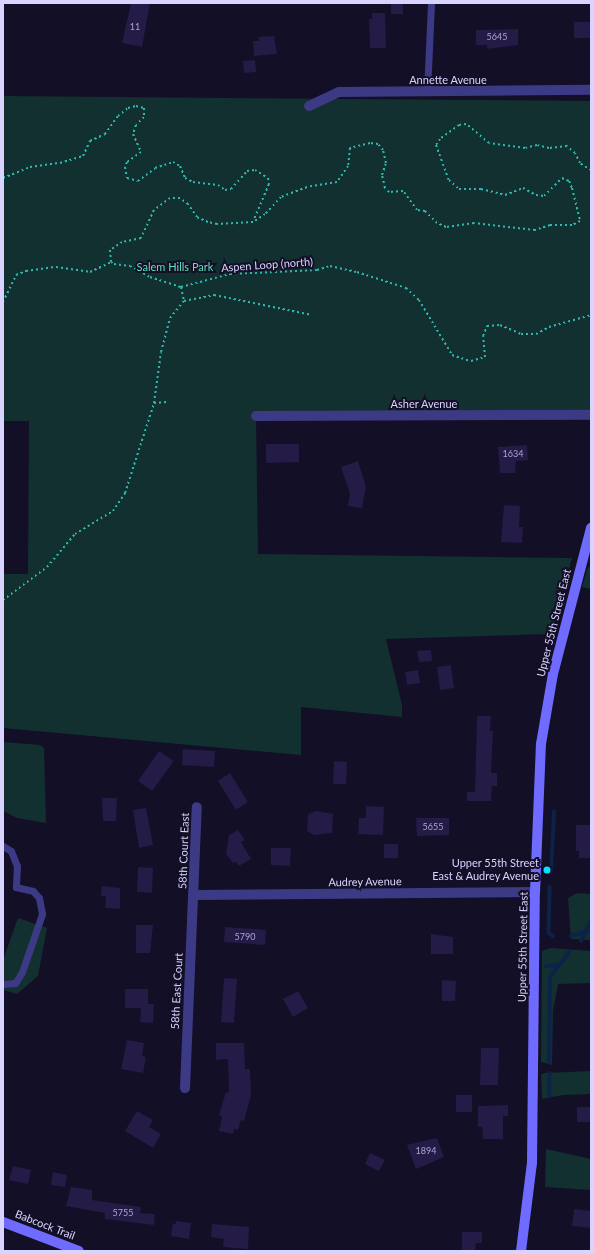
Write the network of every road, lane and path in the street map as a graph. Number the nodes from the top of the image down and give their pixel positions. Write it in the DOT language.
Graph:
graph roads {
  1 [pos="431,3"];
  2 [pos="591,90"];
  3 [pos="427,92"];
  4 [pos="309,106"];
  5 [pos="591,170"];
  6 [pos="3,178"];
  7 [pos="252,222"];
  8 [pos="111,262"];
  9 [pos="181,287"];
  10 [pos="184,301"];
  11 [pos="3,302"];
  12 [pos="312,315"];
  13 [pos="591,315"];
  14 [pos="167,402"];
  15 [pos="154,403"];
  16 [pos="591,415"];
  17 [pos="256,416"];
  18 [pos="591,528"];
  19 [pos="3,600"];
  20 [pos="197,806"];
  21 [pos="3,846"];
  22 [pos="535,892"];
  23 [pos="195,895"];
  24 [pos="3,984"];
  25 [pos="185,1088"];
  26 [pos="3,1222"];
  27 [pos="79,1251"];
  28 [pos="521,1251"];
  1 -- 3 [label="lane"];
  2 -- 3 [label="street, Annette Avenue"];
  3 -- 4 [label="street, Annette Avenue"];
  5 -- 7 [label="path"];
  6 -- 7 [label="path"];
  7 -- 8 [label="path"];
  8 -- 9 [label="path"];
  8 -- 11 [label="path"];
  9 -- 10 [label="path"];
  9 -- 13 [label="path, Aspen Loop (north)"];
  10 -- 12 [label="path"];
  10 -- 15 [label="path"];
  14 -- 15 [label="path"];
  15 -- 19 [label="path"];
  16 -- 17 [label="street, Asher Avenue"];
  18 -- 22 [label="street, Upper 55th Street East"];
  20 -- 23 [label="street, 58th Court East"];
  21 -- 24 [label="lane"];
  22 -- 23 [label="street, Audrey Avenue"];
  22 -- 28 [label="street, Upper 55th Street East"];
  23 -- 25 [label="street, 58th East Court"];
  26 -- 27 [label="street, Babcock Trail"];
}
